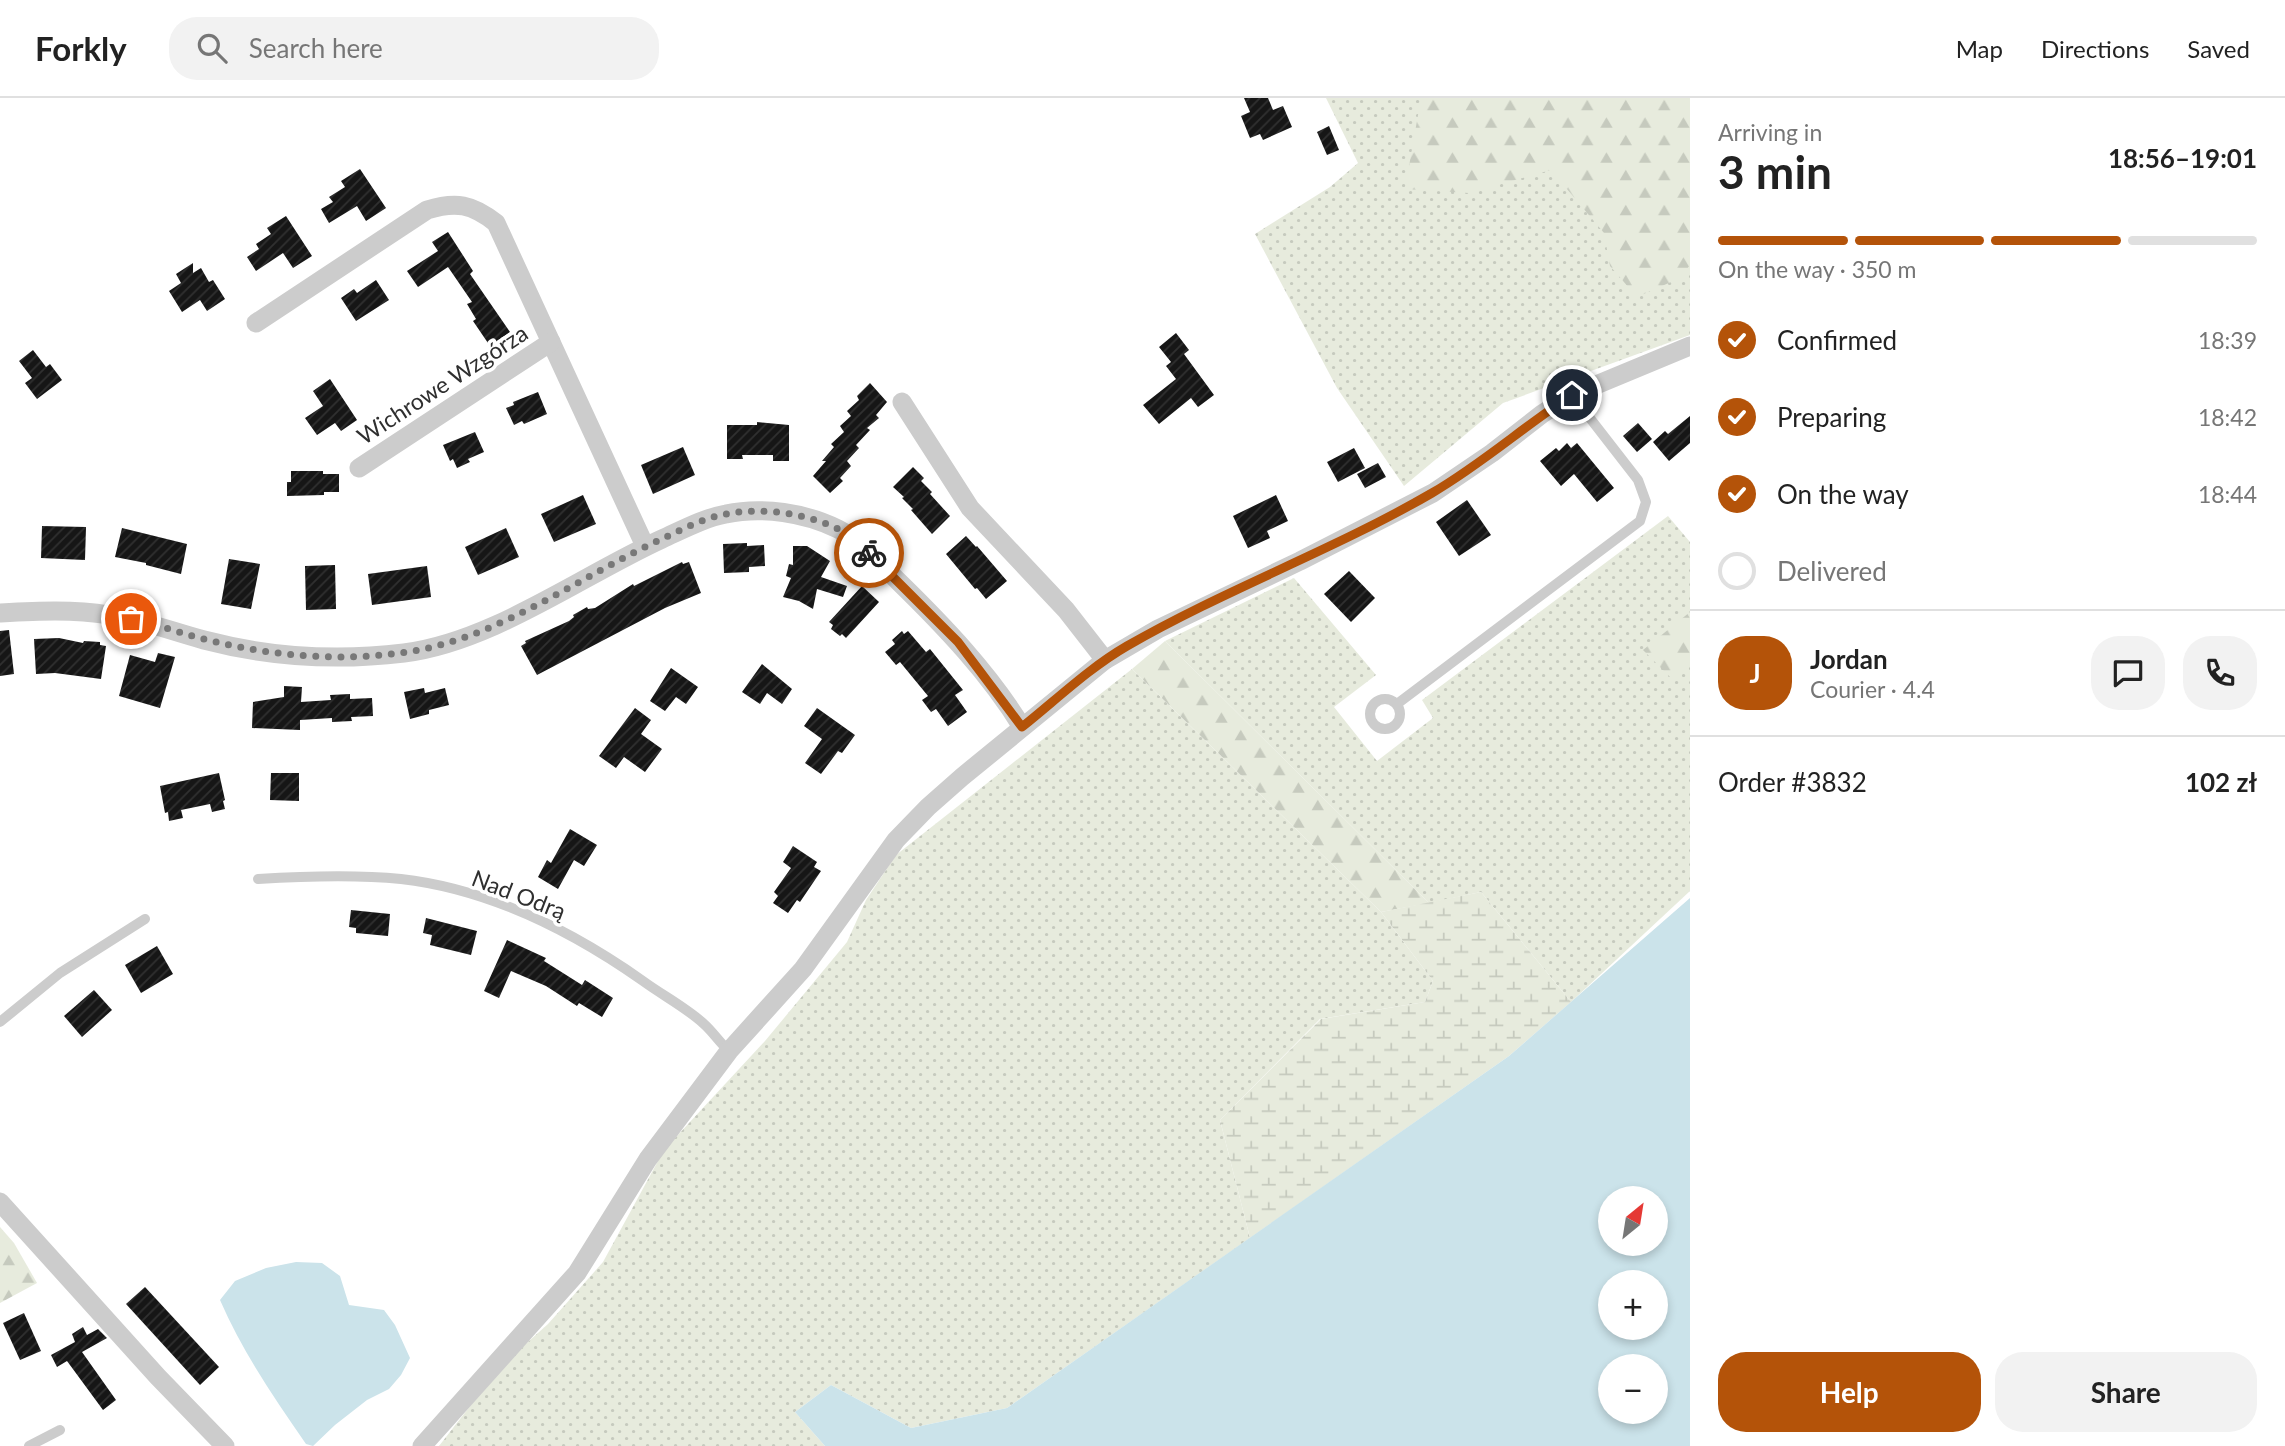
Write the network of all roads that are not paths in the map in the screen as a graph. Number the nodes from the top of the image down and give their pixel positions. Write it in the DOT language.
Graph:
graph roads {
  1 [pos="256,323"];
  2 [pos="551,342"];
  3 [pos="1690,346"];
  4 [pos="1572,395"];
  5 [pos="902,402"];
  6 [pos="359,468"];
  7 [pos="645,546"];
  8 [pos="0,613"];
  9 [pos="1105,660"];
  10 [pos="1397,704"];
  11 [pos="1022,727"];
  12 [pos="258,879"];
  13 [pos="145,919"];
  14 [pos="0,1022"];
  15 [pos="729,1051"];
  16 [pos="0,1202"];
  17 [pos="60,1430"];
  18 [pos="29,1446"];
  19 [pos="225,1446"];
  20 [pos="422,1446"];
  1 -- 2 [label="street, Wichrowe Wzgórza"];
  2 -- 6 [label="street, Wichrowe Wzgórza"];
  2 -- 7 [label="street, Wichrowe Wzgórza"];
  3 -- 4 [label="street"];
  4 -- 9 [label="street"];
  4 -- 10 [label="lane"];
  5 -- 9 [label="street"];
  7 -- 8 [label="street"];
  7 -- 11 [label="street"];
  9 -- 11 [label="street"];
  11 -- 15 [label="street"];
  12 -- 15 [label="lane, Nad Odrą"];
  13 -- 14 [label="lane"];
  15 -- 20 [label="street"];
  16 -- 19 [label="street"];
  17 -- 18 [label="lane"];
}
